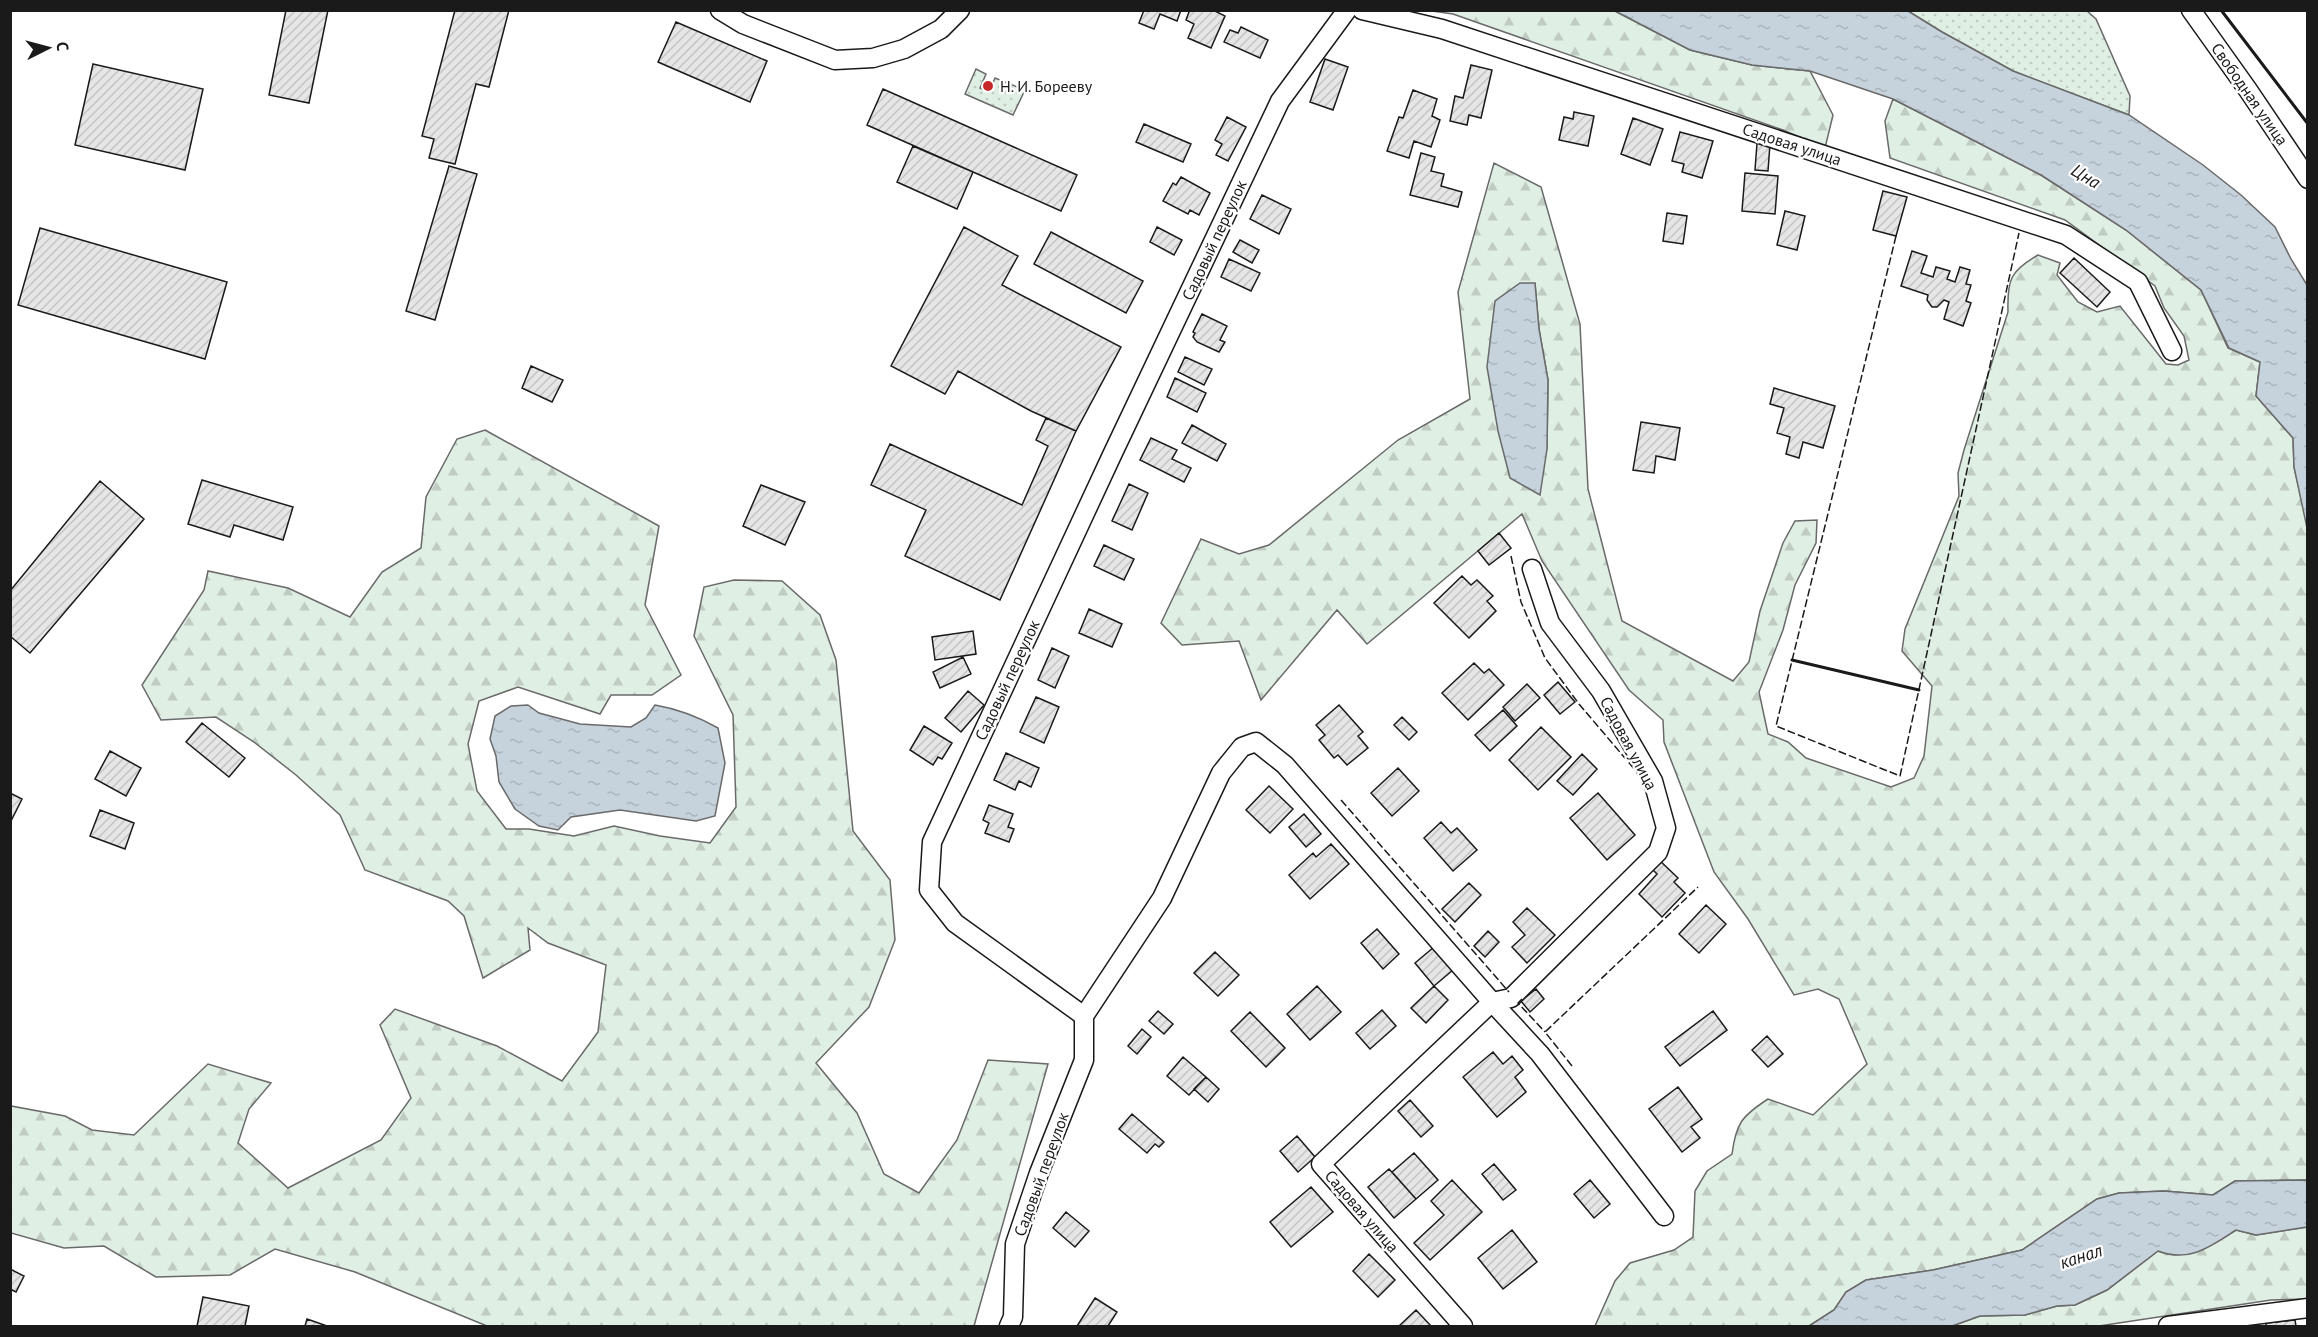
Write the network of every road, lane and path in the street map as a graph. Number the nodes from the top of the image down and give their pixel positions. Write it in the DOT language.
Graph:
graph roads {
  1 [pos="720,10"];
  2 [pos="960,10"];
  3 [pos="1347,10"];
  4 [pos="1362,10"];
  5 [pos="2191,10"];
  6 [pos="2307,179"];
  7 [pos="2172,351"];
  8 [pos="1532,569"];
  9 [pos="1492,1002"];
  10 [pos="1084,1016"];
  11 [pos="1664,1216"];
  12 [pos="2307,1308"];
  13 [pos="1009,1326"];
  14 [pos="1463,1326"];
  15 [pos="2168,1326"];
  1 -- 2 [label="street"];
  3 -- 10 [label="street, Садовый переулок"];
  4 -- 7 [label="street, Садовая улица"];
  5 -- 6 [label="street, Свободная улица"];
  8 -- 9 [label="street, Садовая улица"];
  9 -- 10 [label="street"];
  9 -- 11 [label="street"];
  9 -- 14 [label="street, Садовая улица"];
  10 -- 13 [label="street, Садовый переулок"];
  12 -- 15 [label="street"];
}
